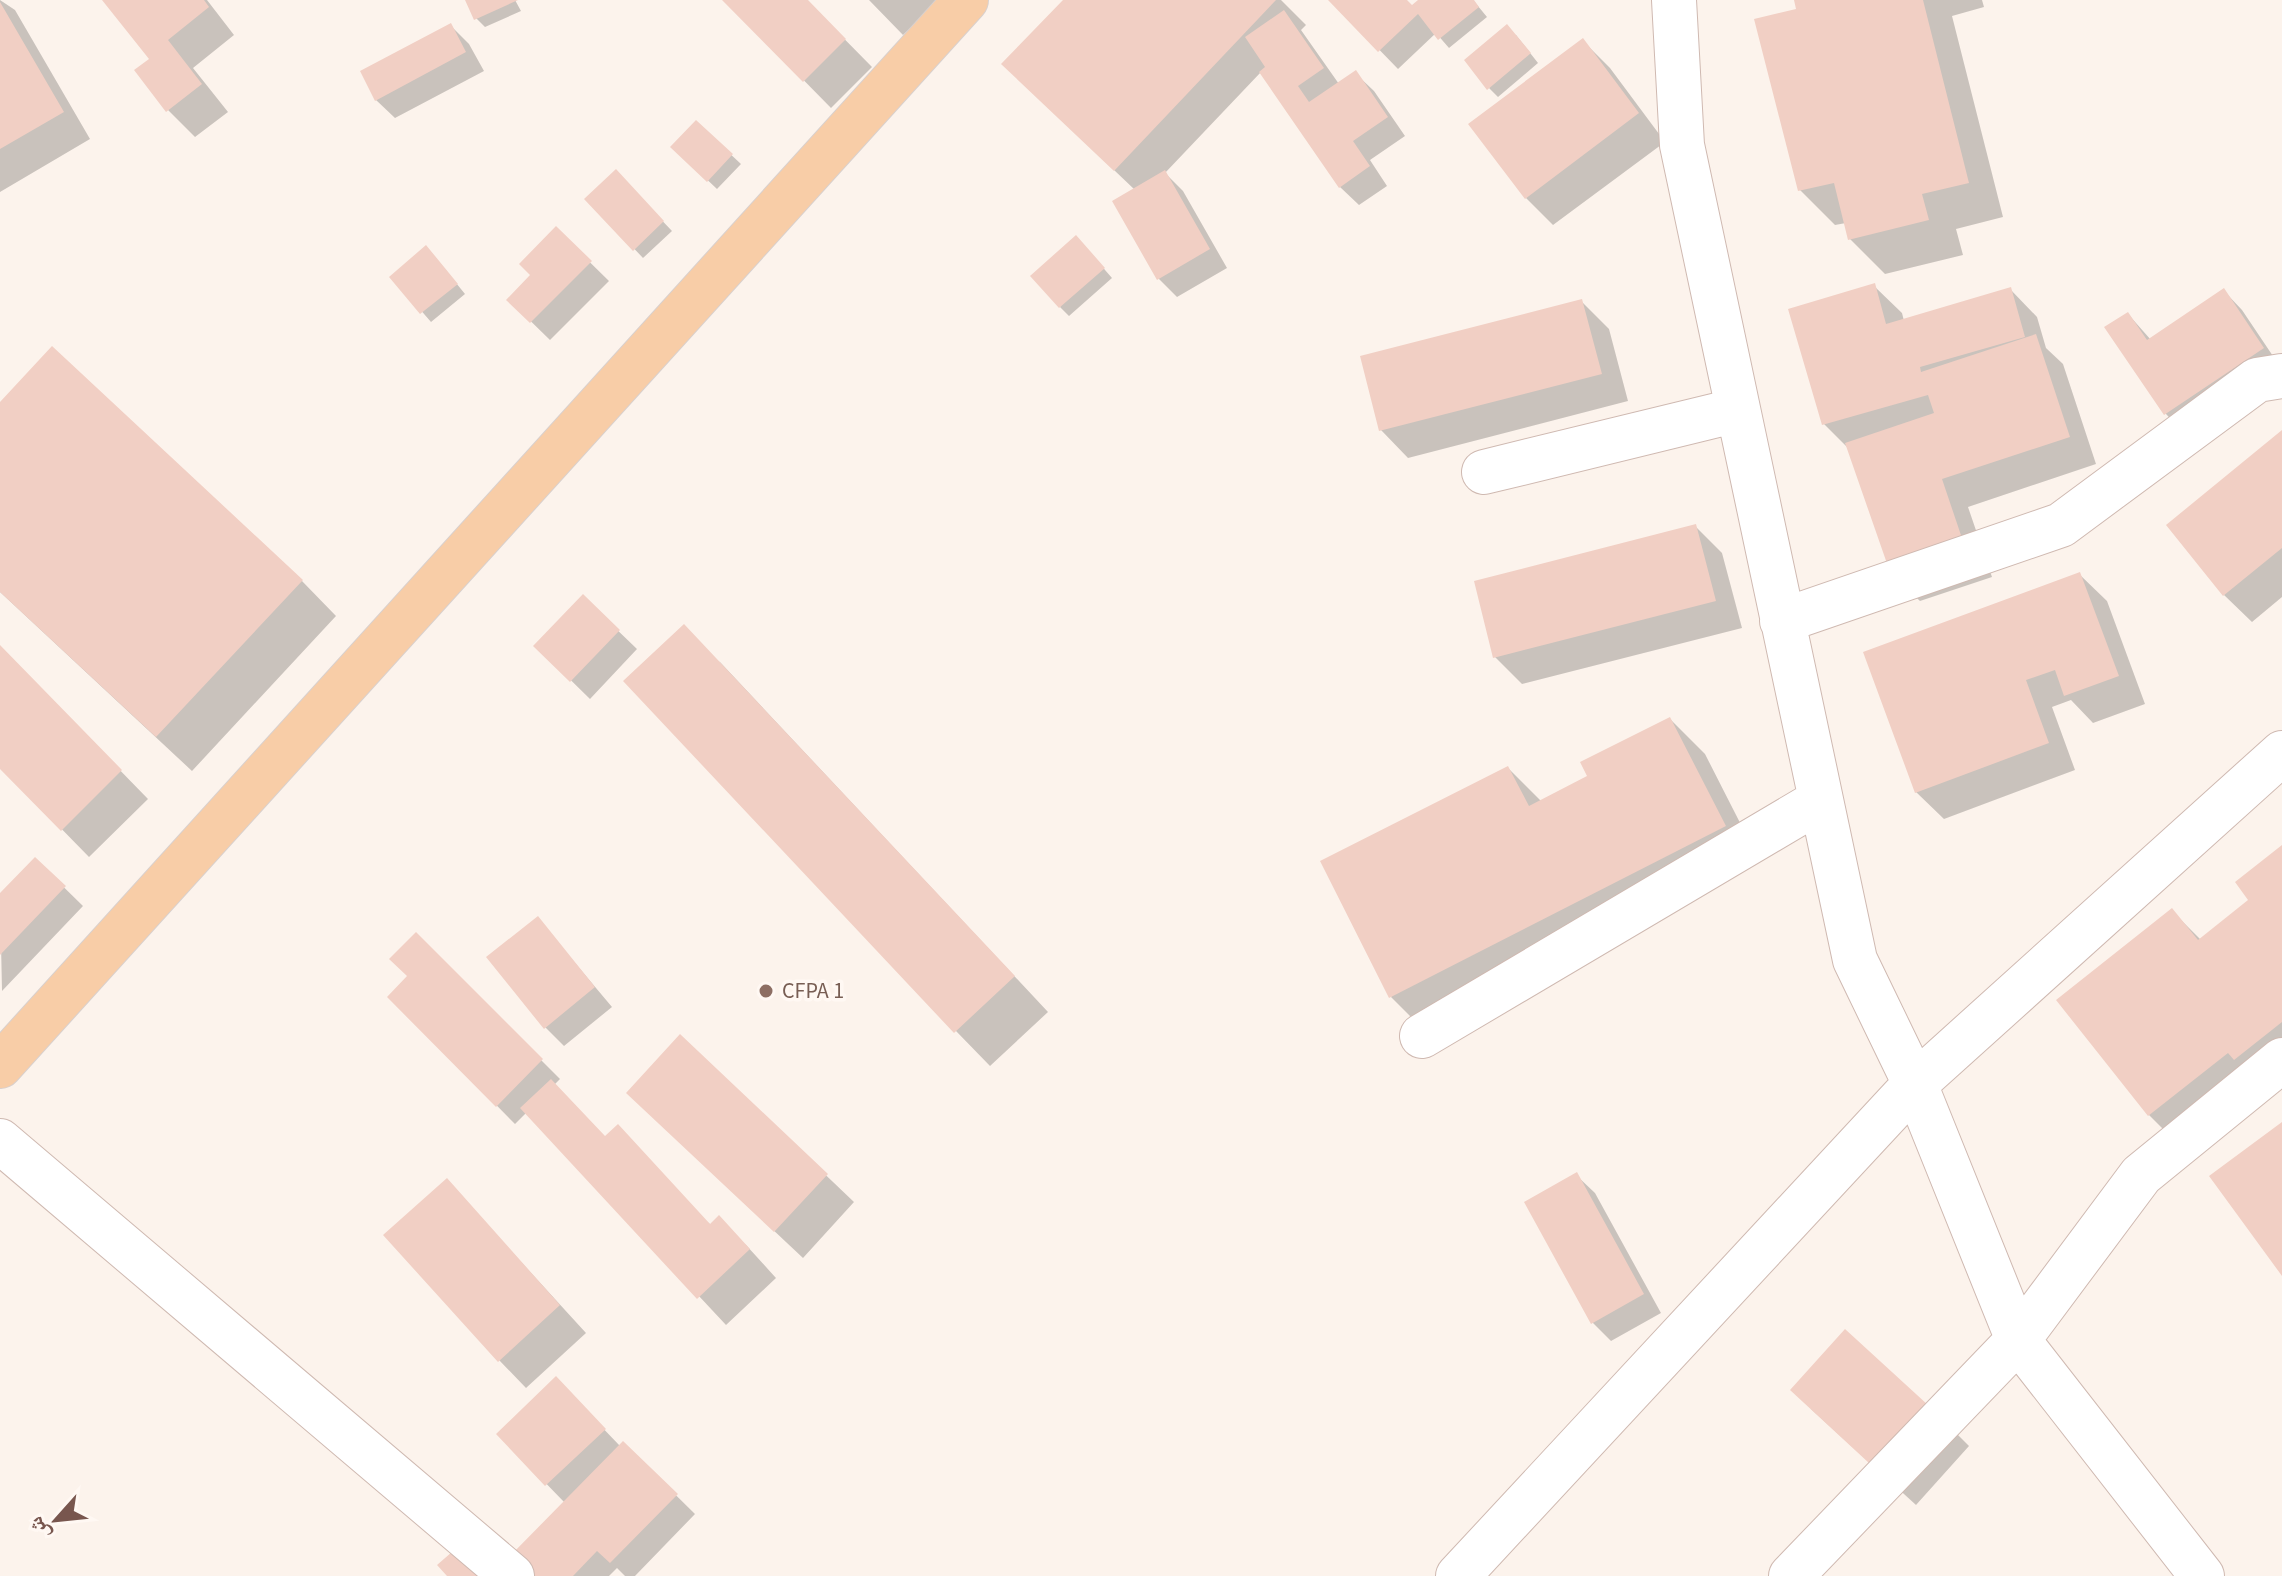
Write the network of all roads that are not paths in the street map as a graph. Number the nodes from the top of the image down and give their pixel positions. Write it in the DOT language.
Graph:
graph roads {
  1 [pos="966,0"];
  2 [pos="1674,0"];
  3 [pos="2282,376"];
  4 [pos="1738,410"];
  5 [pos="1484,472"];
  6 [pos="1782,621"];
  7 [pos="2282,753"];
  8 [pos="1821,800"];
  9 [pos="1422,1036"];
  10 [pos="2282,1060"];
  11 [pos="0,1066"];
  12 [pos="1915,1084"];
  13 [pos="0,1141"];
  14 [pos="2018,1340"];
  15 [pos="512,1576"];
  16 [pos="1458,1576"];
  17 [pos="1791,1576"];
  18 [pos="2202,1576"];
  1 -- 11 [label="main road"];
  2 -- 4 [label="street"];
  3 -- 6 [label="street"];
  4 -- 5 [label="street"];
  4 -- 6 [label="street"];
  6 -- 8 [label="street"];
  7 -- 12 [label="street"];
  8 -- 9 [label="street"];
  8 -- 12 [label="street"];
  10 -- 14 [label="street"];
  12 -- 14 [label="street"];
  12 -- 16 [label="street"];
  13 -- 15 [label="street"];
  14 -- 17 [label="street"];
  14 -- 18 [label="street"];
}
